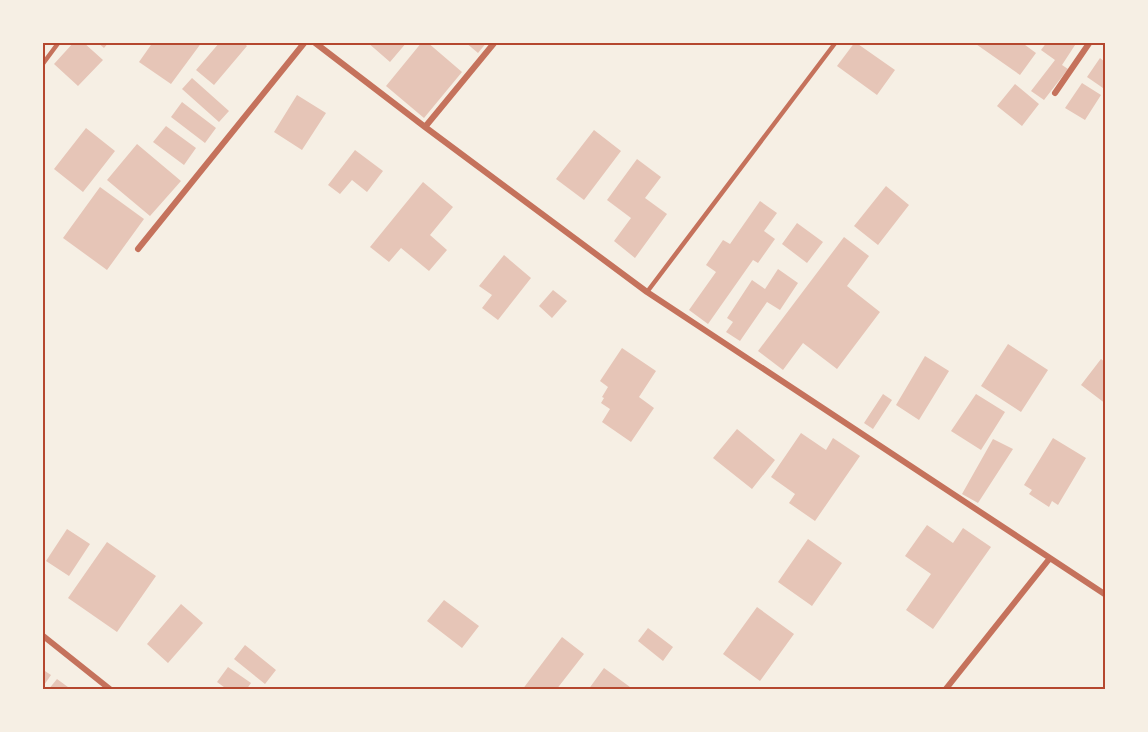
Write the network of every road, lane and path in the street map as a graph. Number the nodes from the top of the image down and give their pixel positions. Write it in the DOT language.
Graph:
graph roads {
  1 [pos="59,42"];
  2 [pos="305,42"];
  3 [pos="314,42"];
  4 [pos="495,42"];
  5 [pos="836,42"];
  6 [pos="1090,42"];
  7 [pos="42,65"];
  8 [pos="1055,93"];
  9 [pos="424,127"];
  10 [pos="138,249"];
  11 [pos="647,292"];
  12 [pos="1050,558"];
  13 [pos="1106,595"];
  14 [pos="42,635"];
  15 [pos="111,690"];
  16 [pos="945,690"];
  1 -- 7 [label="lane"];
  2 -- 10 [label="street"];
  3 -- 9 [label="street"];
  4 -- 9 [label="street"];
  5 -- 11 [label="lane"];
  6 -- 8 [label="street"];
  9 -- 11 [label="street"];
  11 -- 12 [label="street"];
  12 -- 13 [label="street"];
  12 -- 16 [label="street"];
  14 -- 15 [label="street"];
}
